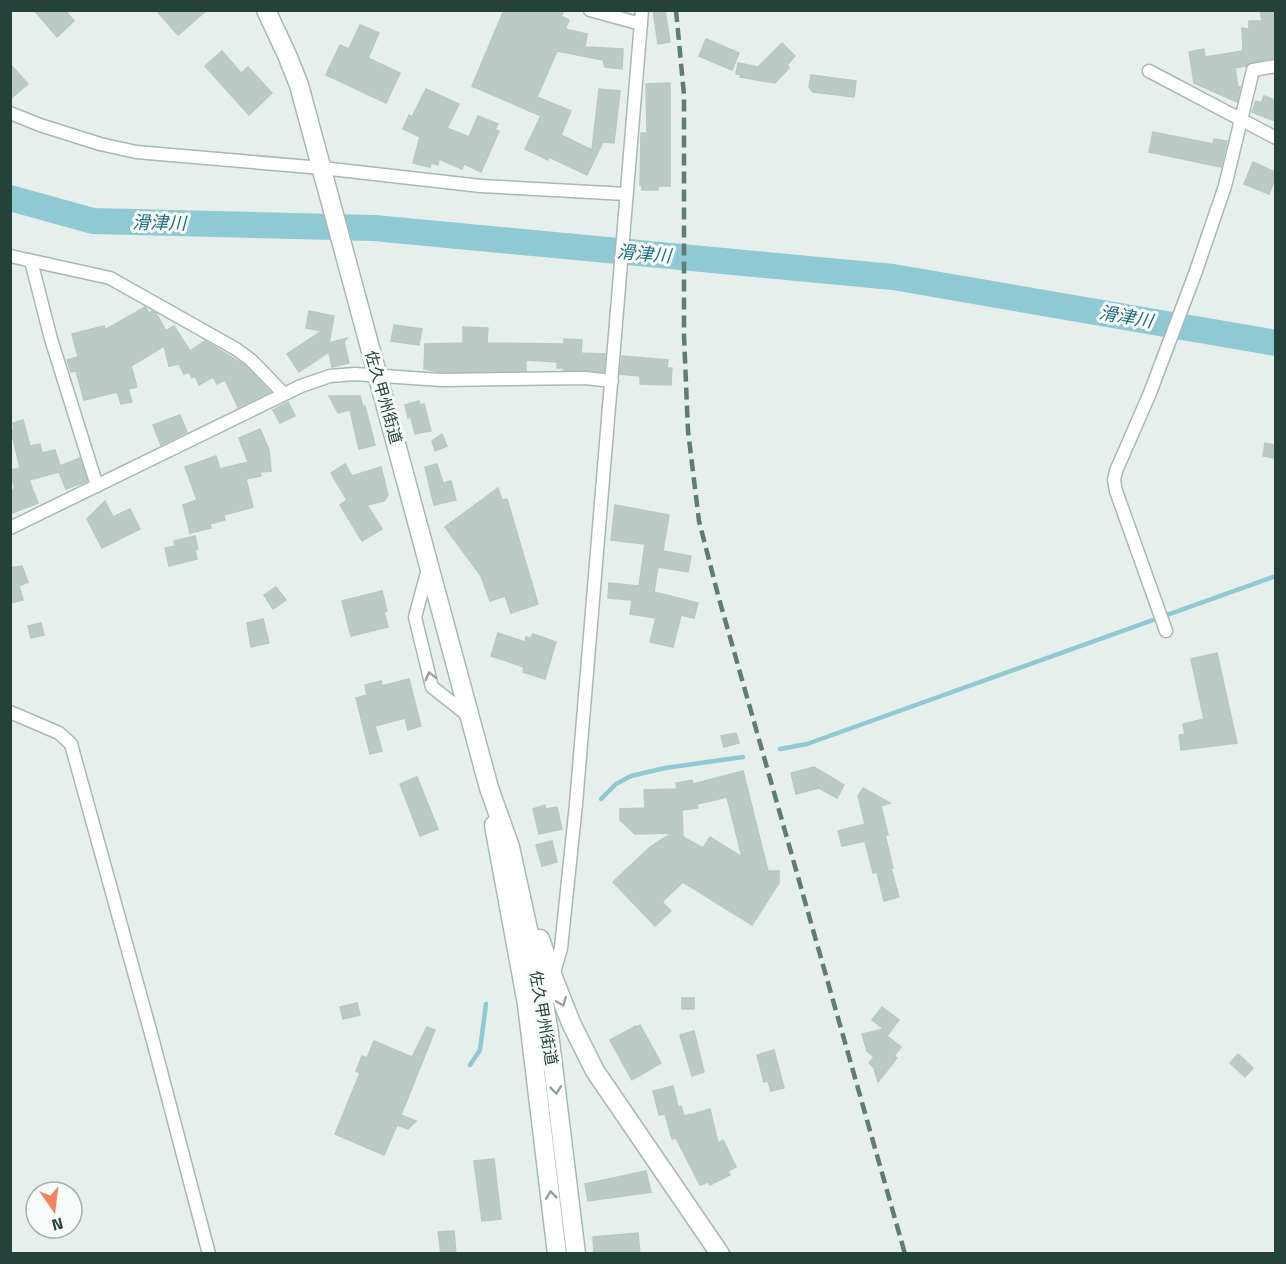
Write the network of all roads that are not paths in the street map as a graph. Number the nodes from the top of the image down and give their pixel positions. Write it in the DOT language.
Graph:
graph roads {
  1 [pos="266,10"];
  2 [pos="590,10"];
  3 [pos="642,10"];
  4 [pos="641,24"];
  5 [pos="1275,66"];
  6 [pos="1149,71"];
  7 [pos="10,113"];
  8 [pos="1240,118"];
  9 [pos="1275,138"];
  10 [pos="323,172"];
  11 [pos="625,199"];
  12 [pos="10,256"];
  13 [pos="31,261"];
  14 [pos="379,377"];
  15 [pos="612,381"];
  16 [pos="285,394"];
  17 [pos="97,486"];
  18 [pos="10,528"];
  19 [pos="429,564"];
  20 [pos="1165,627"];
  21 [pos="10,712"];
  22 [pos="470,716"];
  23 [pos="489,788"];
  24 [pos="510,847"];
  25 [pos="519,953"];
  26 [pos="553,977"];
  27 [pos="543,998"];
  28 [pos="595,1071"];
  29 [pos="209,1254"];
  30 [pos="558,1254"];
  31 [pos="576,1254"];
  32 [pos="720,1254"];
  1 -- 10 [label="main road, 佐久甲州街道"];
  2 -- 4 [label="street"];
  3 -- 4 [label="street"];
  4 -- 11 [label="street"];
  5 -- 8 [label="street"];
  6 -- 8 [label="street"];
  7 -- 10 [label="street"];
  8 -- 9 [label="street"];
  8 -- 20 [label="street"];
  10 -- 11 [label="street"];
  10 -- 14 [label="main road, 佐久甲州街道"];
  11 -- 15 [label="street"];
  12 -- 13 [label="street"];
  13 -- 16 [label="street"];
  13 -- 17 [label="street"];
  14 -- 15 [label="street"];
  14 -- 16 [label="street"];
  14 -- 19 [label="main road, 佐久甲州街道"];
  15 -- 26 [label="street"];
  16 -- 17 [label="street"];
  17 -- 18 [label="street"];
  19 -- 22 [label="main road, 佐久甲州街道"];
  22 -- 19 [label="street, one-way"];
  21 -- 29 [label="street"];
  22 -- 23 [label="main road, 佐久甲州街道"];
  23 -- 24 [label="main road, 佐久甲州街道"];
  23 -- 25 [label="main road, 佐久甲州街道"];
  24 -- 26 [label="main road"];
  24 -- 27 [label="main road, 佐久甲州街道"];
  25 -- 27 [label="main road"];
  30 -- 25 [label="main road, 佐久甲州街道, one-way"];
  26 -- 28 [label="main road, one-way"];
  27 -- 28 [label="main road"];
  27 -- 31 [label="main road, 佐久甲州街道, one-way"];
  28 -- 32 [label="main road"];
}
